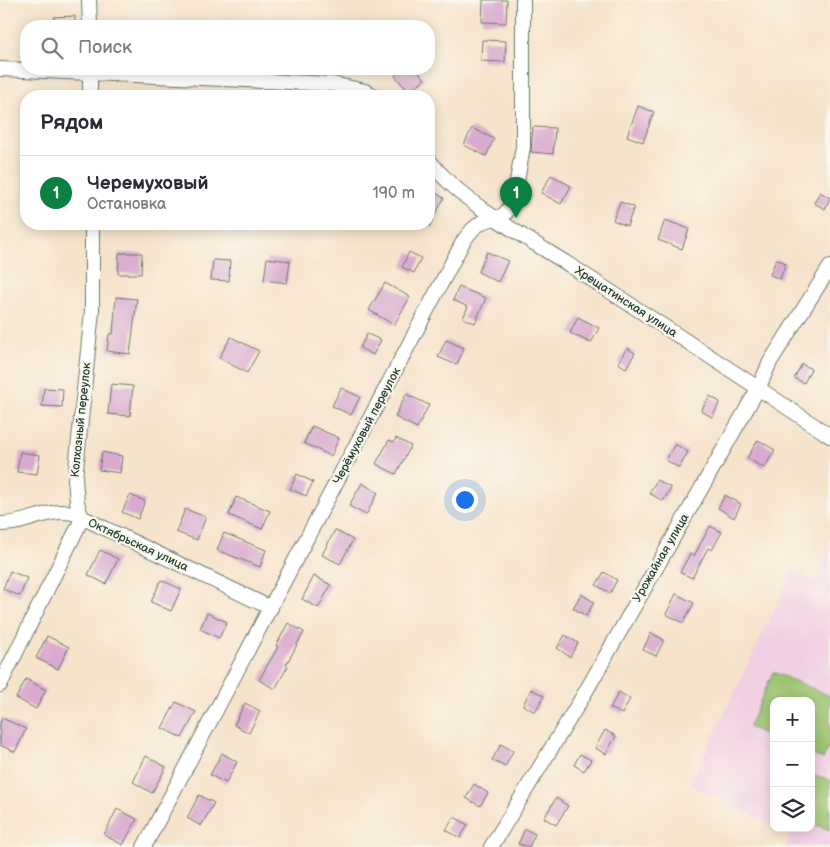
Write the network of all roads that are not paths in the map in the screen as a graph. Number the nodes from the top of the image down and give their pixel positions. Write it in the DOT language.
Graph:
graph roads {
  1 [pos="90,0"];
  2 [pos="523,0"];
  3 [pos="90,20"];
  4 [pos="0,69"];
  5 [pos="20,69"];
  6 [pos="90,75"];
  7 [pos="165,75"];
  8 [pos="90,90"];
  9 [pos="361,90"];
  10 [pos="435,167"];
  11 [pos="496,217"];
  12 [pos="92,230"];
  13 [pos="830,268"];
  14 [pos="759,387"];
  15 [pos="830,436"];
  16 [pos="82,519"];
  17 [pos="0,524"];
  18 [pos="271,608"];
  19 [pos="0,685"];
  20 [pos="144,847"];
  21 [pos="491,847"];
  1 -- 3 [label="street"];
  2 -- 11 [label="street, Черёмуховый переулок"];
  4 -- 5 [label="street"];
  6 -- 8 [label="street"];
  7 -- 9 [label="street"];
  10 -- 11 [label="street, Хрещатинская улица"];
  11 -- 14 [label="street, Хрещатинская улица"];
  11 -- 18 [label="street, Черёмуховый переулок"];
  12 -- 16 [label="street, Колхозный переулок"];
  13 -- 14 [label="street, Урожайная улица"];
  14 -- 15 [label="street, Хрещатинская улица"];
  14 -- 21 [label="street, Урожайная улица"];
  16 -- 17 [label="street, Октябрьская улица"];
  16 -- 18 [label="street, Октябрьская улица"];
  16 -- 19 [label="street"];
  18 -- 20 [label="street, Черёмуховый переулок"];
}
